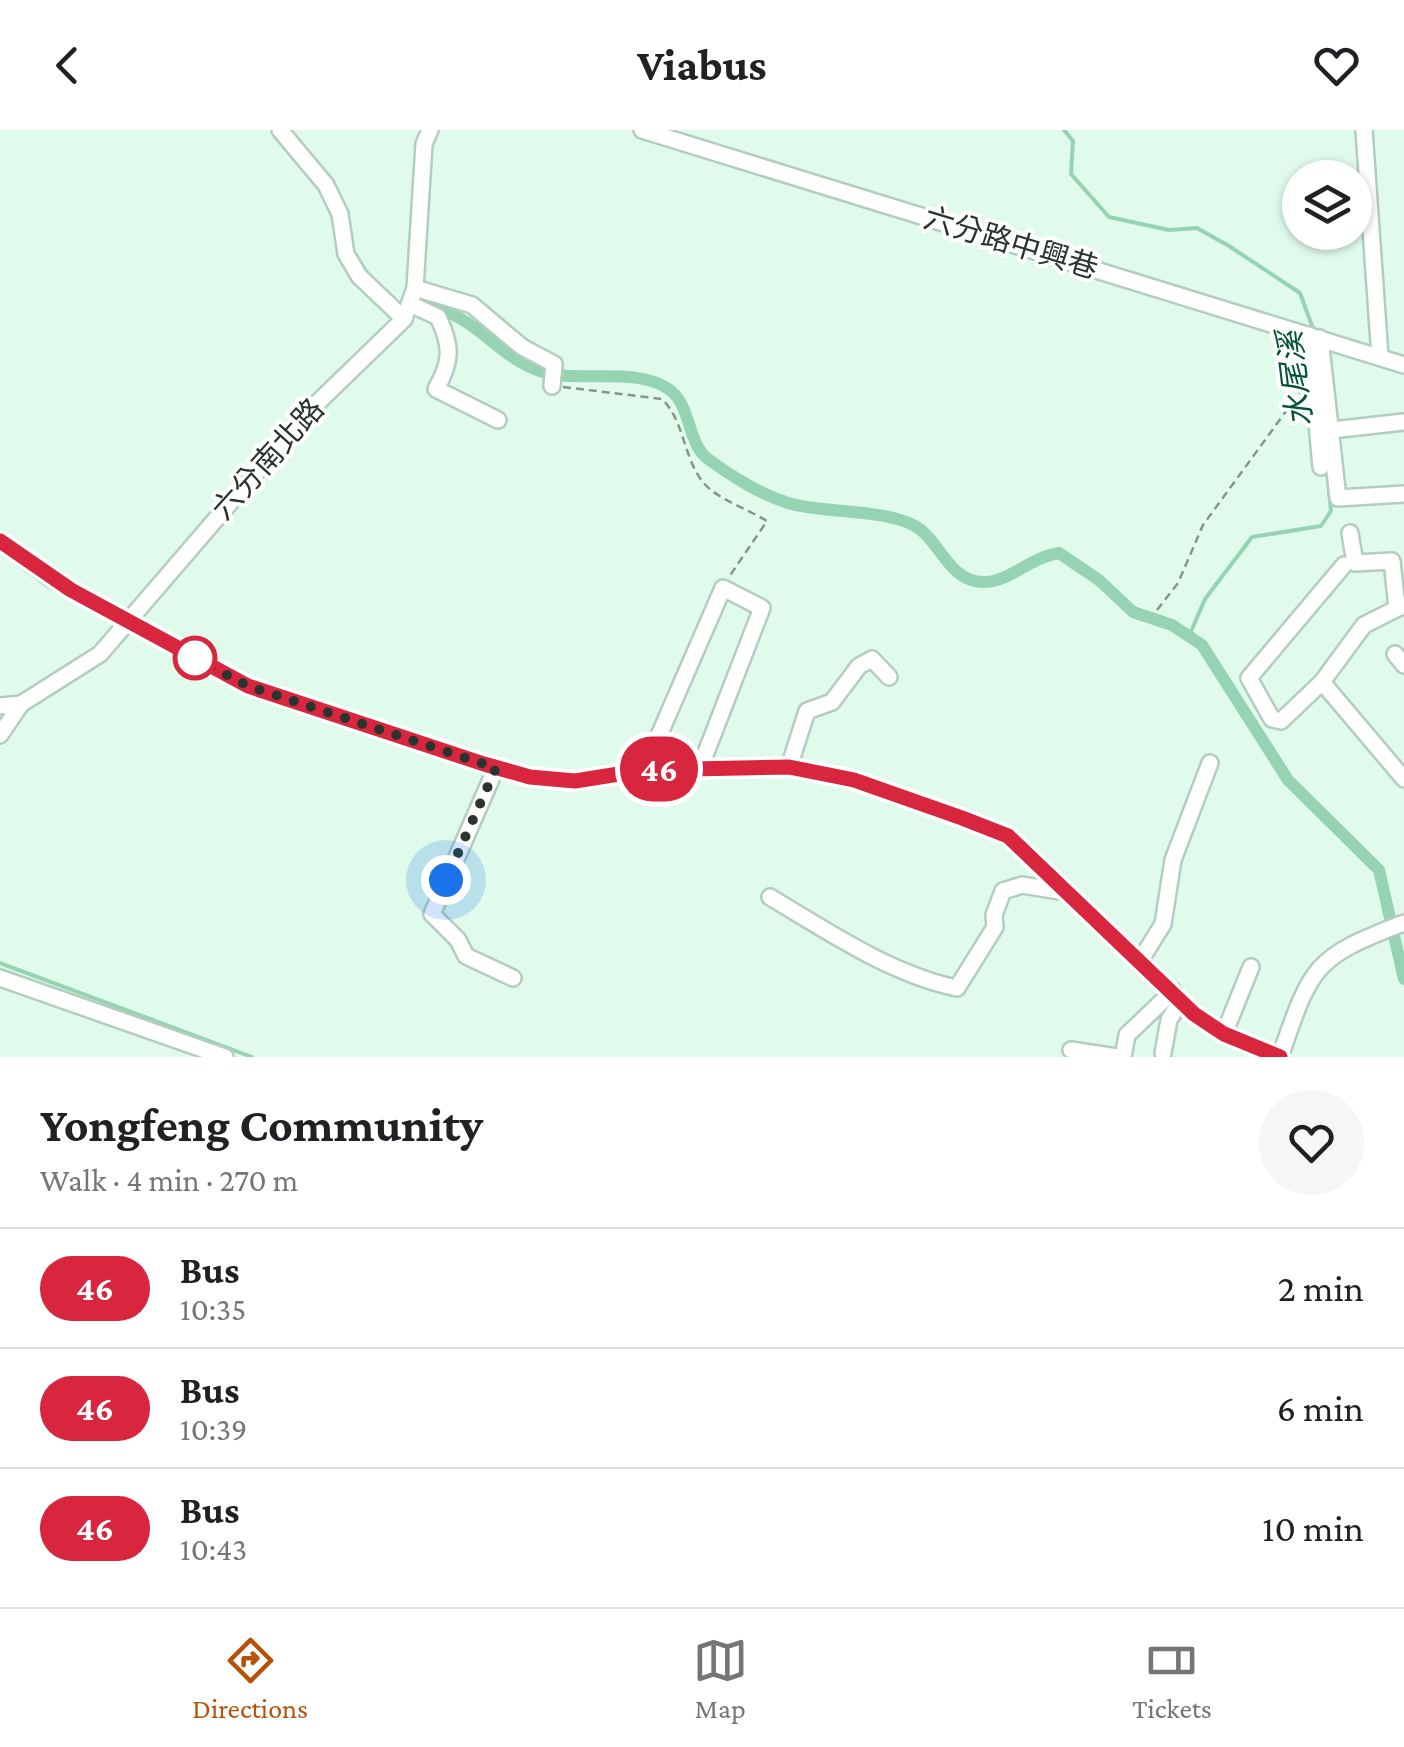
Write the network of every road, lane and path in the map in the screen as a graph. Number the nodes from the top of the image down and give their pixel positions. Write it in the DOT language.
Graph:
graph roads {
  1 [pos="280,130"];
  2 [pos="430,130"];
  3 [pos="642,130"];
  4 [pos="1364,130"];
  5 [pos="414,288"];
  6 [pos="408,312"];
  7 [pos="1314,336"];
  8 [pos="1380,357"];
  9 [pos="1404,365"];
  10 [pos="1312,374"];
  11 [pos="552,386"];
  12 [pos="498,420"];
  13 [pos="1404,422"];
  14 [pos="1332,430"];
  15 [pos="1321,466"];
  16 [pos="1404,494"];
  17 [pos="1350,533"];
  18 [pos="0,541"];
  19 [pos="1344,565"];
  20 [pos="723,588"];
  21 [pos="1400,607"];
  22 [pos="1157,610"];
  23 [pos="126,622"];
  24 [pos="889,677"];
  25 [pos="1322,682"];
  26 [pos="21,704"];
  27 [pos="0,706"];
  28 [pos="0,735"];
  29 [pos="1210,763"];
  30 [pos="789,767"];
  31 [pos="496,768"];
  32 [pos="700,768"];
  33 [pos="644,770"];
  34 [pos="1404,779"];
  35 [pos="1065,892"];
  36 [pos="770,897"];
  37 [pos="1402,923"];
  38 [pos="1140,961"];
  39 [pos="1250,967"];
  40 [pos="0,978"];
  41 [pos="513,978"];
  42 [pos="1177,995"];
  43 [pos="1224,1034"];
  44 [pos="1072,1050"];
  45 [pos="1163,1052"];
  46 [pos="224,1057"];
  47 [pos="1120,1057"];
  48 [pos="1280,1057"];
  1 -- 6 [label="street"];
  2 -- 5 [label="street"];
  3 -- 7 [label="street, 六分路中興巷"];
  4 -- 8 [label="street"];
  5 -- 6 [label="street"];
  5 -- 11 [label="street"];
  6 -- 12 [label="street"];
  6 -- 23 [label="street, 六分南北路"];
  7 -- 8 [label="street, 六分路中興巷"];
  7 -- 10 [label="street"];
  7 -- 14 [label="street"];
  8 -- 9 [label="street, 六分路中興巷"];
  10 -- 15 [label="street"];
  10 -- 22 [label="path"];
  11 -- 20 [label="path"];
  13 -- 14 [label="street"];
  14 -- 16 [label="street"];
  17 -- 21 [label="street"];
  18 -- 23 [label="street"];
  19 -- 25 [label="street"];
  20 -- 32 [label="street"];
  20 -- 33 [label="street"];
  21 -- 25 [label="street"];
  23 -- 26 [label="street, 六分南北路"];
  23 -- 31 [label="street"];
  24 -- 30 [label="street"];
  25 -- 34 [label="street"];
  26 -- 27 [label="street"];
  26 -- 28 [label="street, 六分南北路"];
  29 -- 38 [label="street"];
  30 -- 32 [label="street"];
  30 -- 35 [label="street"];
  31 -- 33 [label="street"];
  31 -- 41 [label="street"];
  32 -- 33 [label="street"];
  35 -- 36 [label="street"];
  35 -- 38 [label="street"];
  37 -- 48 [label="street"];
  38 -- 42 [label="street"];
  39 -- 43 [label="street"];
  40 -- 46 [label="street"];
  42 -- 43 [label="street"];
  42 -- 45 [label="street"];
  42 -- 47 [label="street"];
  43 -- 48 [label="street"];
  44 -- 47 [label="street"];
}
